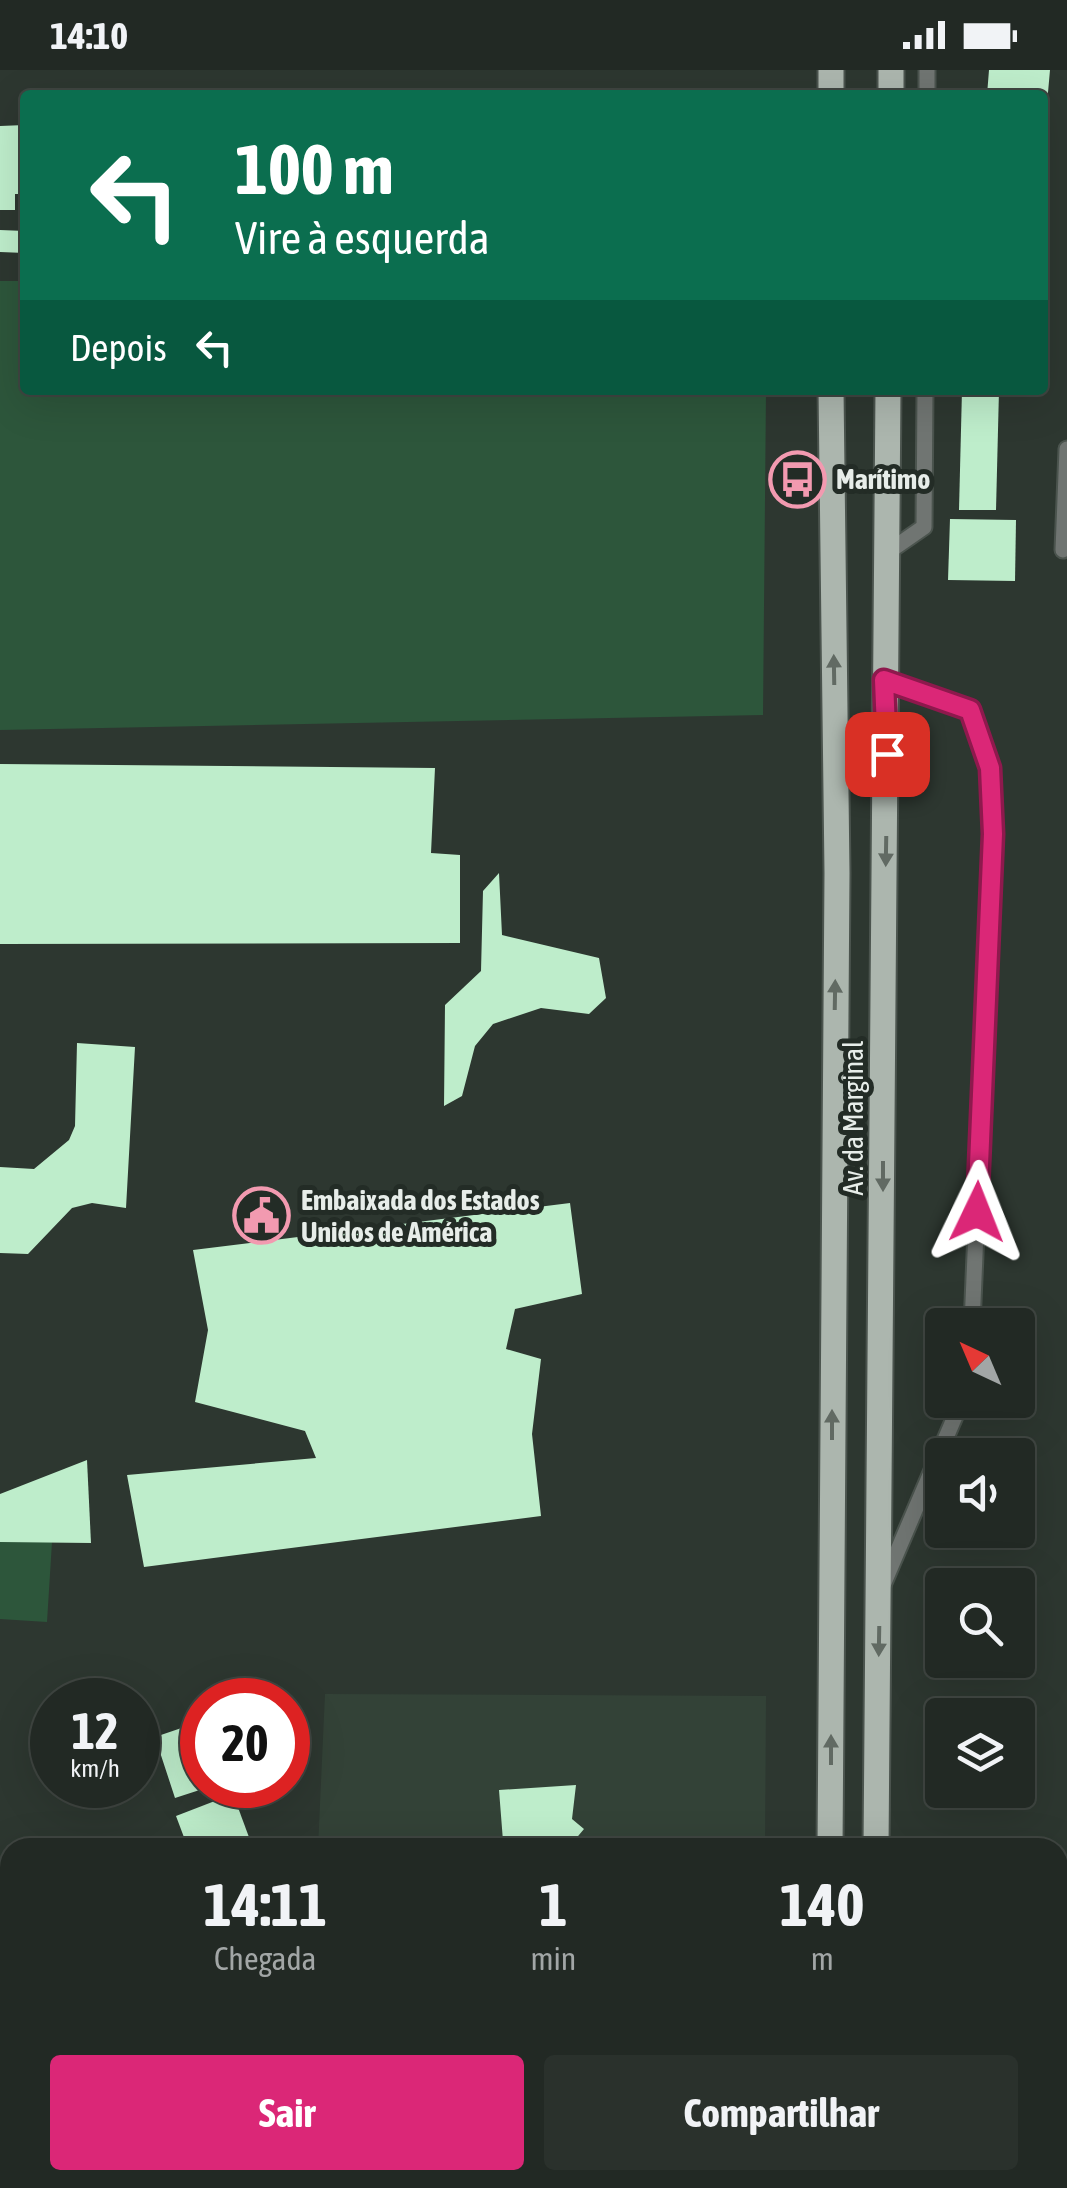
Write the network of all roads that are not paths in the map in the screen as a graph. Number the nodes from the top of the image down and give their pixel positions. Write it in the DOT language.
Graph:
graph roads {
  1 [pos="831,395"];
  2 [pos="888,395"];
  3 [pos="924,395"];
  4 [pos="1067,448"];
  5 [pos="1063,550"];
  6 [pos="888,552"];
  7 [pos="884,680"];
  8 [pos="973,1308"];
  9 [pos="954,1418"];
  10 [pos="880,1592"];
  11 [pos="830,1838"];
  12 [pos="876,1838"];
  11 -- 1 [label="main road, Av. da Marginal, one-way"];
  2 -- 6 [label="main road, Av. da Marginal"];
  3 -- 6 [label="lane"];
  4 -- 5 [label="lane"];
  6 -- 7 [label="main road, Av. da Marginal"];
  7 -- 8 [label="lane"];
  7 -- 10 [label="main road, Av. da Marginal, one-way"];
  9 -- 10 [label="lane"];
  10 -- 12 [label="main road, Av. da Marginal, one-way"];
}
